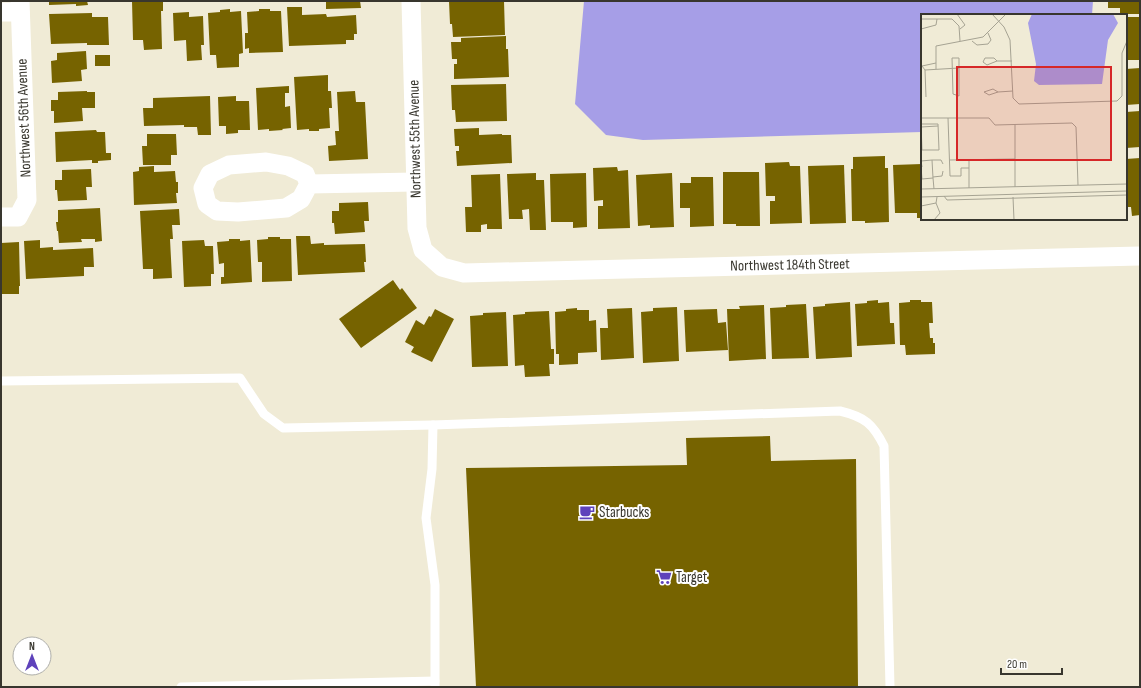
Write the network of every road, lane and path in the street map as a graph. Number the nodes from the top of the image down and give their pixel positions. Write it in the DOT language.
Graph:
graph roads {
  1 [pos="411,1"];
  2 [pos="20,6"];
  3 [pos="1,12"];
  4 [pos="415,182"];
  5 [pos="309,184"];
  6 [pos="1,217"];
  7 [pos="1140,256"];
  8 [pos="442,267"];
  9 [pos="1,381"];
  10 [pos="433,425"];
  11 [pos="435,684"];
  12 [pos="181,687"];
  13 [pos="890,687"];
  1 -- 4 [label="street, Northwest 55th Avenue"];
  2 -- 3 [label="street"];
  2 -- 6 [label="street, Northwest 56th Avenue"];
  4 -- 5 [label="street"];
  4 -- 8 [label="street, Northwest 55th Avenue"];
  5 -- 5 [label="street"];
  7 -- 8 [label="street, Northwest 184th Street"];
  9 -- 10 [label="lane"];
  10 -- 11 [label="lane"];
  10 -- 13 [label="lane"];
  11 -- 12 [label="lane"];
}
